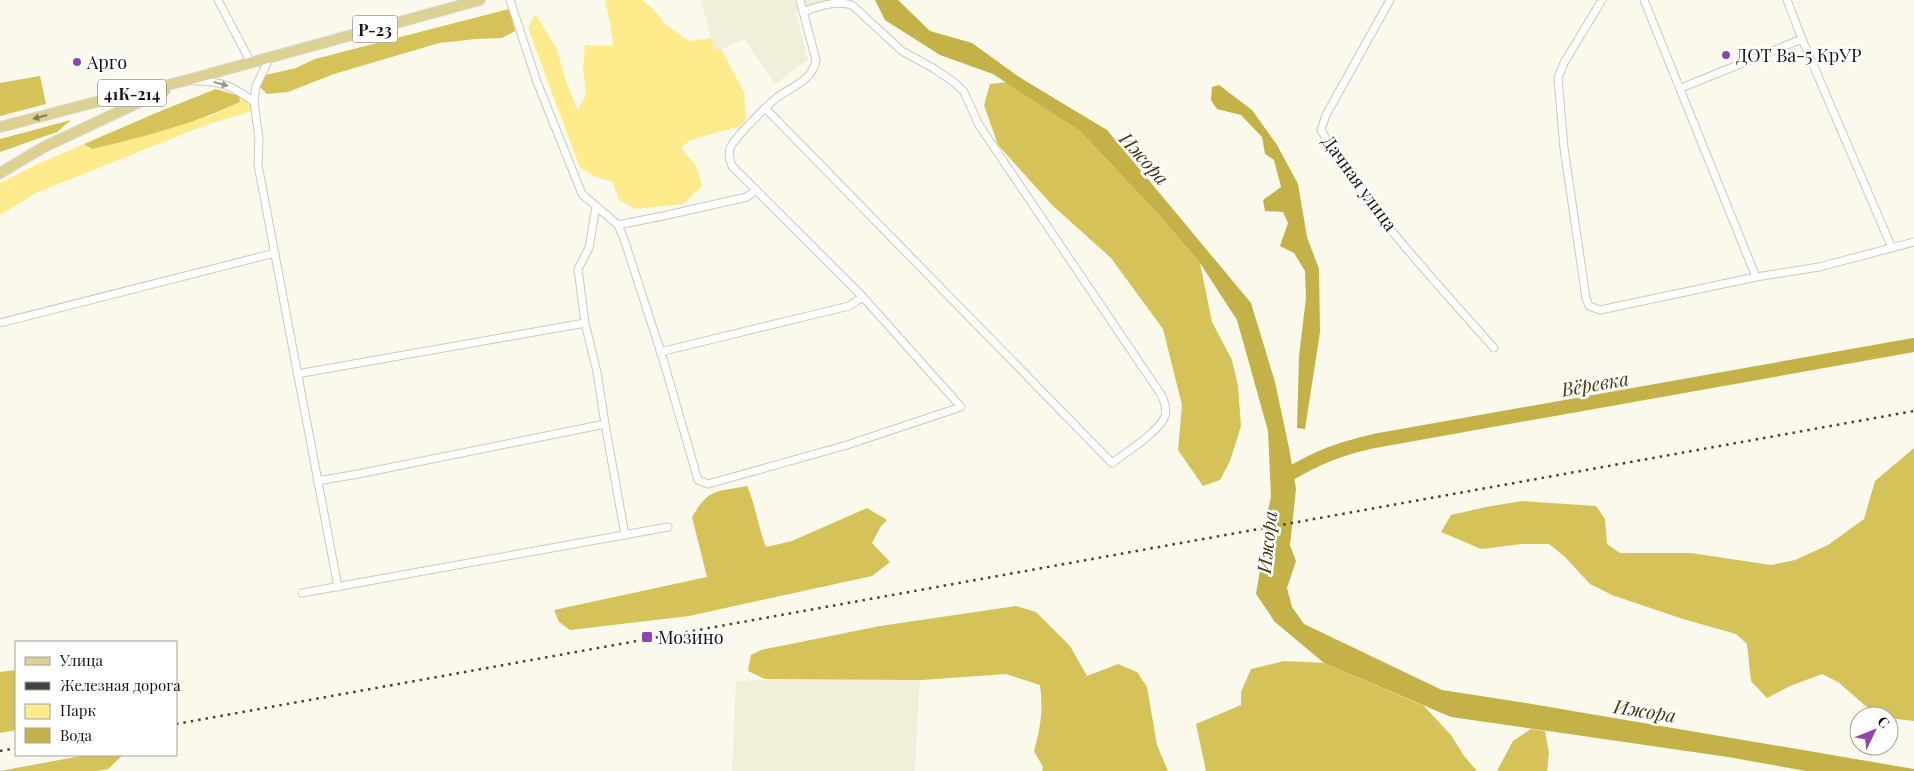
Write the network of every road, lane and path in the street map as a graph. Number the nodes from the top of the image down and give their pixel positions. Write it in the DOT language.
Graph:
graph roads {
  1 [pos="218,0"];
  2 [pos="480,0"];
  3 [pos="510,0"];
  4 [pos="800,0"];
  5 [pos="1390,0"];
  6 [pos="1602,0"];
  7 [pos="1644,0"];
  8 [pos="1787,0"];
  9 [pos="803,12"];
  10 [pos="1802,39"];
  11 [pos="270,57"];
  12 [pos="251,63"];
  13 [pos="184,81"];
  14 [pos="1681,88"];
  15 [pos="254,102"];
  16 [pos="765,108"];
  17 [pos="0,128"];
  18 [pos="0,173"];
  19 [pos="756,190"];
  20 [pos="596,206"];
  21 [pos="618,225"];
  22 [pos="1914,242"];
  23 [pos="1892,248"];
  24 [pos="276,253"];
  25 [pos="1756,277"];
  26 [pos="863,297"];
  27 [pos="0,323"];
  28 [pos="585,323"];
  29 [pos="1494,348"];
  30 [pos="660,352"];
  31 [pos="298,374"];
  32 [pos="605,424"];
  33 [pos="317,481"];
  34 [pos="668,527"];
  35 [pos="625,535"];
  36 [pos="338,587"];
  37 [pos="302,594"];
  1 -- 12 [label="street"];
  2 -- 11 [label="main road, Р-23"];
  3 -- 20 [label="street"];
  4 -- 9 [label="street"];
  5 -- 29 [label="street, Дачная улица"];
  6 -- 25 [label="street"];
  7 -- 14 [label="street"];
  8 -- 10 [label="street"];
  9 -- 16 [label="street"];
  9 -- 16 [label="street"];
  10 -- 14 [label="street"];
  10 -- 23 [label="street"];
  11 -- 12 [label="main road, Р-23"];
  11 -- 15 [label="street"];
  12 -- 13 [label="main road, Р-23"];
  13 -- 15 [label="street, one-way"];
  13 -- 17 [label="main road, 41К-214, one-way"];
  13 -- 18 [label="main road, Р-23"];
  14 -- 25 [label="street"];
  15 -- 24 [label="street"];
  16 -- 19 [label="street"];
  19 -- 21 [label="street"];
  19 -- 26 [label="street"];
  20 -- 21 [label="street"];
  20 -- 28 [label="street"];
  21 -- 30 [label="street"];
  22 -- 23 [label="street"];
  23 -- 25 [label="street"];
  24 -- 27 [label="street"];
  24 -- 31 [label="street"];
  26 -- 30 [label="street"];
  26 -- 30 [label="street"];
  28 -- 31 [label="street"];
  28 -- 32 [label="street"];
  31 -- 33 [label="street"];
  32 -- 33 [label="street"];
  32 -- 35 [label="street"];
  33 -- 36 [label="street"];
  34 -- 35 [label="street"];
  35 -- 36 [label="street"];
  36 -- 37 [label="street"];
}
